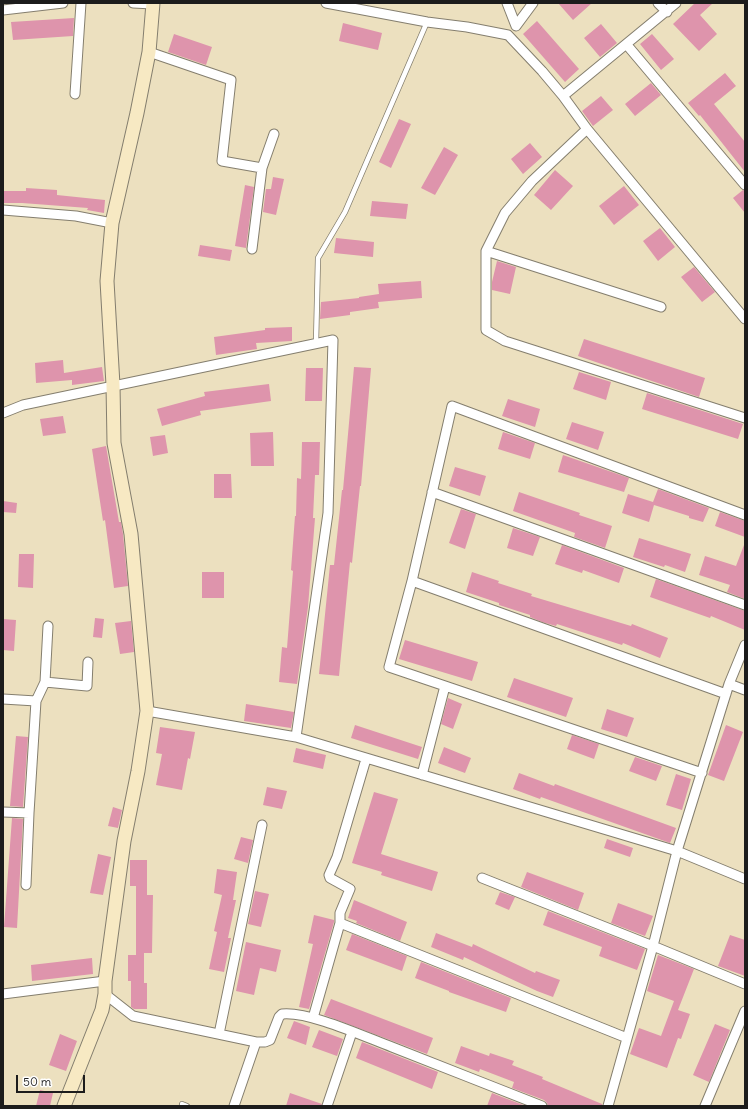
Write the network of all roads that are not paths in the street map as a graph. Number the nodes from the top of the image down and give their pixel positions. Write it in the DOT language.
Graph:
graph roads {
  1 [pos="63,3"];
  2 [pos="81,3"];
  3 [pos="133,3"];
  4 [pos="153,3"];
  5 [pos="326,3"];
  6 [pos="508,3"];
  7 [pos="533,3"];
  8 [pos="658,3"];
  9 [pos="676,3"];
  10 [pos="3,10"];
  11 [pos="667,12"];
  12 [pos="427,22"];
  13 [pos="516,26"];
  14 [pos="508,35"];
  15 [pos="627,45"];
  16 [pos="149,52"];
  17 [pos="74,94"];
  18 [pos="563,96"];
  19 [pos="587,129"];
  20 [pos="274,134"];
  21 [pos="262,168"];
  22 [pos="745,185"];
  23 [pos="3,210"];
  24 [pos="112,223"];
  25 [pos="252,248"];
  26 [pos="486,251"];
  27 [pos="661,307"];
  28 [pos="745,319"];
  29 [pos="316,343"];
  30 [pos="113,385"];
  31 [pos="3,413"];
  32 [pos="745,418"];
  33 [pos="432,492"];
  34 [pos="745,515"];
  35 [pos="412,581"];
  36 [pos="745,604"];
  37 [pos="48,626"];
  38 [pos="745,645"];
  39 [pos="88,662"];
  40 [pos="45,682"];
  41 [pos="729,684"];
  42 [pos="445,686"];
  43 [pos="745,690"];
  44 [pos="726,694"];
  45 [pos="3,699"];
  46 [pos="36,701"];
  47 [pos="147,711"];
  48 [pos="296,737"];
  49 [pos="366,759"];
  50 [pos="702,773"];
  51 [pos="422,775"];
  52 [pos="3,812"];
  53 [pos="29,813"];
  54 [pos="262,825"];
  55 [pos="678,851"];
  56 [pos="482,878"];
  57 [pos="745,879"];
  58 [pos="26,885"];
  59 [pos="340,923"];
  60 [pos="653,946"];
  61 [pos="745,984"];
  62 [pos="105,988"];
  63 [pos="3,994"];
  64 [pos="745,1011"];
  65 [pos="313,1018"];
  66 [pos="352,1032"];
  67 [pos="219,1034"];
  68 [pos="627,1038"];
  69 [pos="256,1042"];
  70 [pos="182,1104"];
  71 [pos="64,1106"];
  72 [pos="187,1106"];
  73 [pos="234,1106"];
  74 [pos="326,1106"];
  75 [pos="542,1106"];
  76 [pos="608,1106"];
  77 [pos="705,1106"];
  1 -- 10 [label="street"];
  2 -- 17 [label="street"];
  3 -- 4 [label="street"];
  4 -- 16 [label="street"];
  5 -- 12 [label="street"];
  6 -- 13 [label="street"];
  7 -- 13 [label="street"];
  8 -- 11 [label="street"];
  9 -- 11 [label="street"];
  11 -- 15 [label="street"];
  12 -- 14 [label="street"];
  12 -- 29 [label="lane"];
  13 -- 14 [label="street"];
  14 -- 18 [label="street"];
  15 -- 18 [label="street"];
  15 -- 22 [label="street"];
  16 -- 21 [label="street"];
  16 -- 24 [label="street"];
  18 -- 19 [label="street"];
  19 -- 26 [label="street"];
  19 -- 28 [label="street"];
  20 -- 21 [label="street"];
  21 -- 25 [label="street"];
  23 -- 24 [label="street"];
  24 -- 30 [label="street"];
  26 -- 27 [label="street"];
  26 -- 32 [label="street"];
  29 -- 30 [label="street"];
  29 -- 48 [label="street"];
  30 -- 31 [label="street"];
  30 -- 47 [label="street"];
  33 -- 34 [label="street"];
  33 -- 35 [label="street"];
  33 -- 36 [label="street"];
  35 -- 42 [label="street"];
  35 -- 44 [label="street"];
  37 -- 40 [label="street"];
  38 -- 41 [label="street"];
  39 -- 40 [label="street"];
  40 -- 46 [label="street"];
  41 -- 43 [label="street"];
  41 -- 44 [label="street"];
  42 -- 50 [label="street"];
  42 -- 51 [label="street"];
  44 -- 50 [label="street"];
  45 -- 46 [label="street"];
  46 -- 53 [label="street"];
  47 -- 48 [label="street"];
  47 -- 62 [label="street"];
  48 -- 49 [label="street"];
  49 -- 51 [label="street"];
  49 -- 59 [label="street"];
  50 -- 55 [label="street"];
  51 -- 55 [label="street"];
  52 -- 53 [label="street"];
  53 -- 58 [label="street"];
  54 -- 67 [label="street"];
  55 -- 57 [label="street"];
  55 -- 60 [label="street"];
  56 -- 60 [label="street"];
  59 -- 65 [label="street"];
  59 -- 68 [label="street"];
  60 -- 61 [label="street"];
  60 -- 68 [label="street"];
  62 -- 63 [label="street"];
  62 -- 67 [label="street"];
  62 -- 71 [label="street"];
  64 -- 77 [label="street"];
  65 -- 66 [label="street"];
  65 -- 69 [label="street"];
  66 -- 74 [label="street"];
  66 -- 75 [label="street"];
  67 -- 69 [label="street"];
  68 -- 76 [label="street"];
  69 -- 73 [label="street"];
  70 -- 72 [label="lane"];
}
